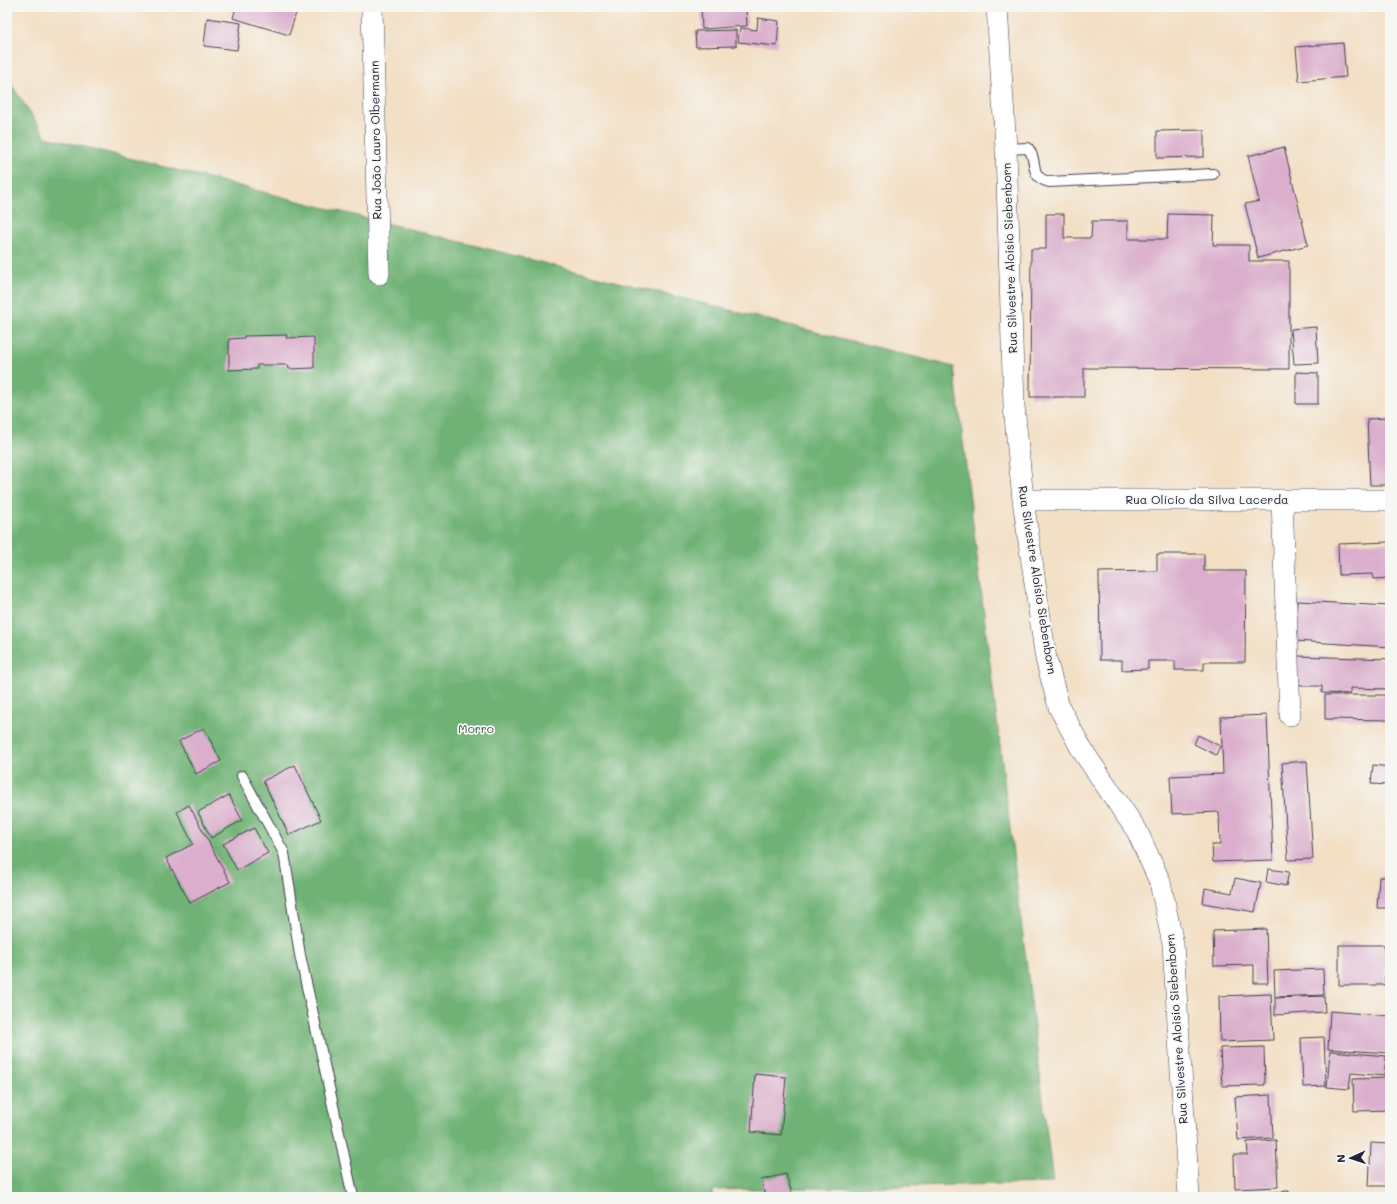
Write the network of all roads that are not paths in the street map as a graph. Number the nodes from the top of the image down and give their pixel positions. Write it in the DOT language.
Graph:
graph roads {
  1 [pos="372,7"];
  2 [pos="998,7"];
  3 [pos="1006,149"];
  4 [pos="1213,174"];
  5 [pos="379,274"];
  6 [pos="1023,500"];
  7 [pos="1282,500"];
  8 [pos="1390,500"];
  9 [pos="1290,715"];
  10 [pos="242,776"];
  11 [pos="353,1197"];
  12 [pos="1189,1197"];
  1 -- 5 [label="street, Rua João Lauro Olbermann"];
  2 -- 3 [label="street, Rua Silvestre Aloisio Siebenborn"];
  3 -- 4 [label="lane"];
  3 -- 6 [label="street, Rua Silvestre Aloisio Siebenborn"];
  6 -- 7 [label="street, Rua Olício da Silva Lacerda"];
  6 -- 12 [label="street, Rua Silvestre Aloisio Siebenborn"];
  7 -- 8 [label="street, Rua Olício da Silva Lacerda"];
  7 -- 9 [label="street"];
  10 -- 11 [label="lane"];
}
